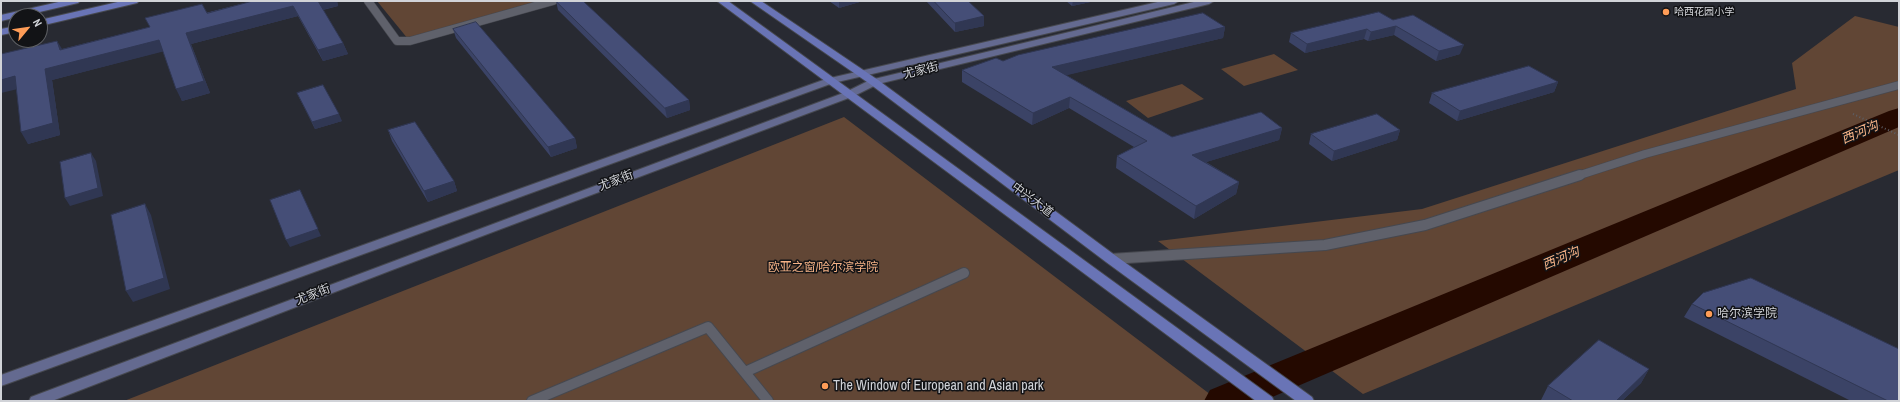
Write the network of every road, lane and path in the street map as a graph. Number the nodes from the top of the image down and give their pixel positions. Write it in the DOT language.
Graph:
graph roads {
  1 [pos="75,1"];
  2 [pos="134,1"];
  3 [pos="368,1"];
  4 [pos="553,1"];
  5 [pos="722,1"];
  6 [pos="755,1"];
  7 [pos="1174,1"];
  8 [pos="1209,1"];
  9 [pos="1,18"];
  10 [pos="48,21"];
  11 [pos="860,74"];
  12 [pos="830,81"];
  13 [pos="874,82"];
  14 [pos="1899,85"];
  15 [pos="850,94"];
  16 [pos="1853,114"];
  17 [pos="1899,135"];
  18 [pos="1111,259"];
  19 [pos="964,273"];
  20 [pos="745,372"];
  21 [pos="1,381"];
  22 [pos="36,401"];
  23 [pos="532,401"];
  24 [pos="768,401"];
  25 [pos="1267,401"];
  26 [pos="1308,401"];
  1 -- 9 [label="main road"];
  2 -- 10 [label="main road"];
  3 -- 4 [label="lane"];
  5 -- 12 [label="main road, 中兴大道"];
  6 -- 11 [label="main road, 中兴大道"];
  7 -- 11 [label="main road, 尤家街"];
  8 -- 13 [label="main road, 尤家街"];
  11 -- 12 [label="main road, 尤家街"];
  11 -- 13 [label="main road, 中兴大道"];
  12 -- 15 [label="main road, 中兴大道"];
  12 -- 21 [label="main road, 尤家街"];
  13 -- 15 [label="main road, 尤家街"];
  13 -- 18 [label="main road, 中兴大道"];
  14 -- 18 [label="lane"];
  15 -- 22 [label="main road, 尤家街"];
  15 -- 25 [label="main road, 中兴大道"];
  16 -- 17 [label="path"];
  18 -- 26 [label="main road, 中兴大道"];
  19 -- 20 [label="lane"];
  20 -- 23 [label="lane"];
  20 -- 24 [label="lane"];
}
